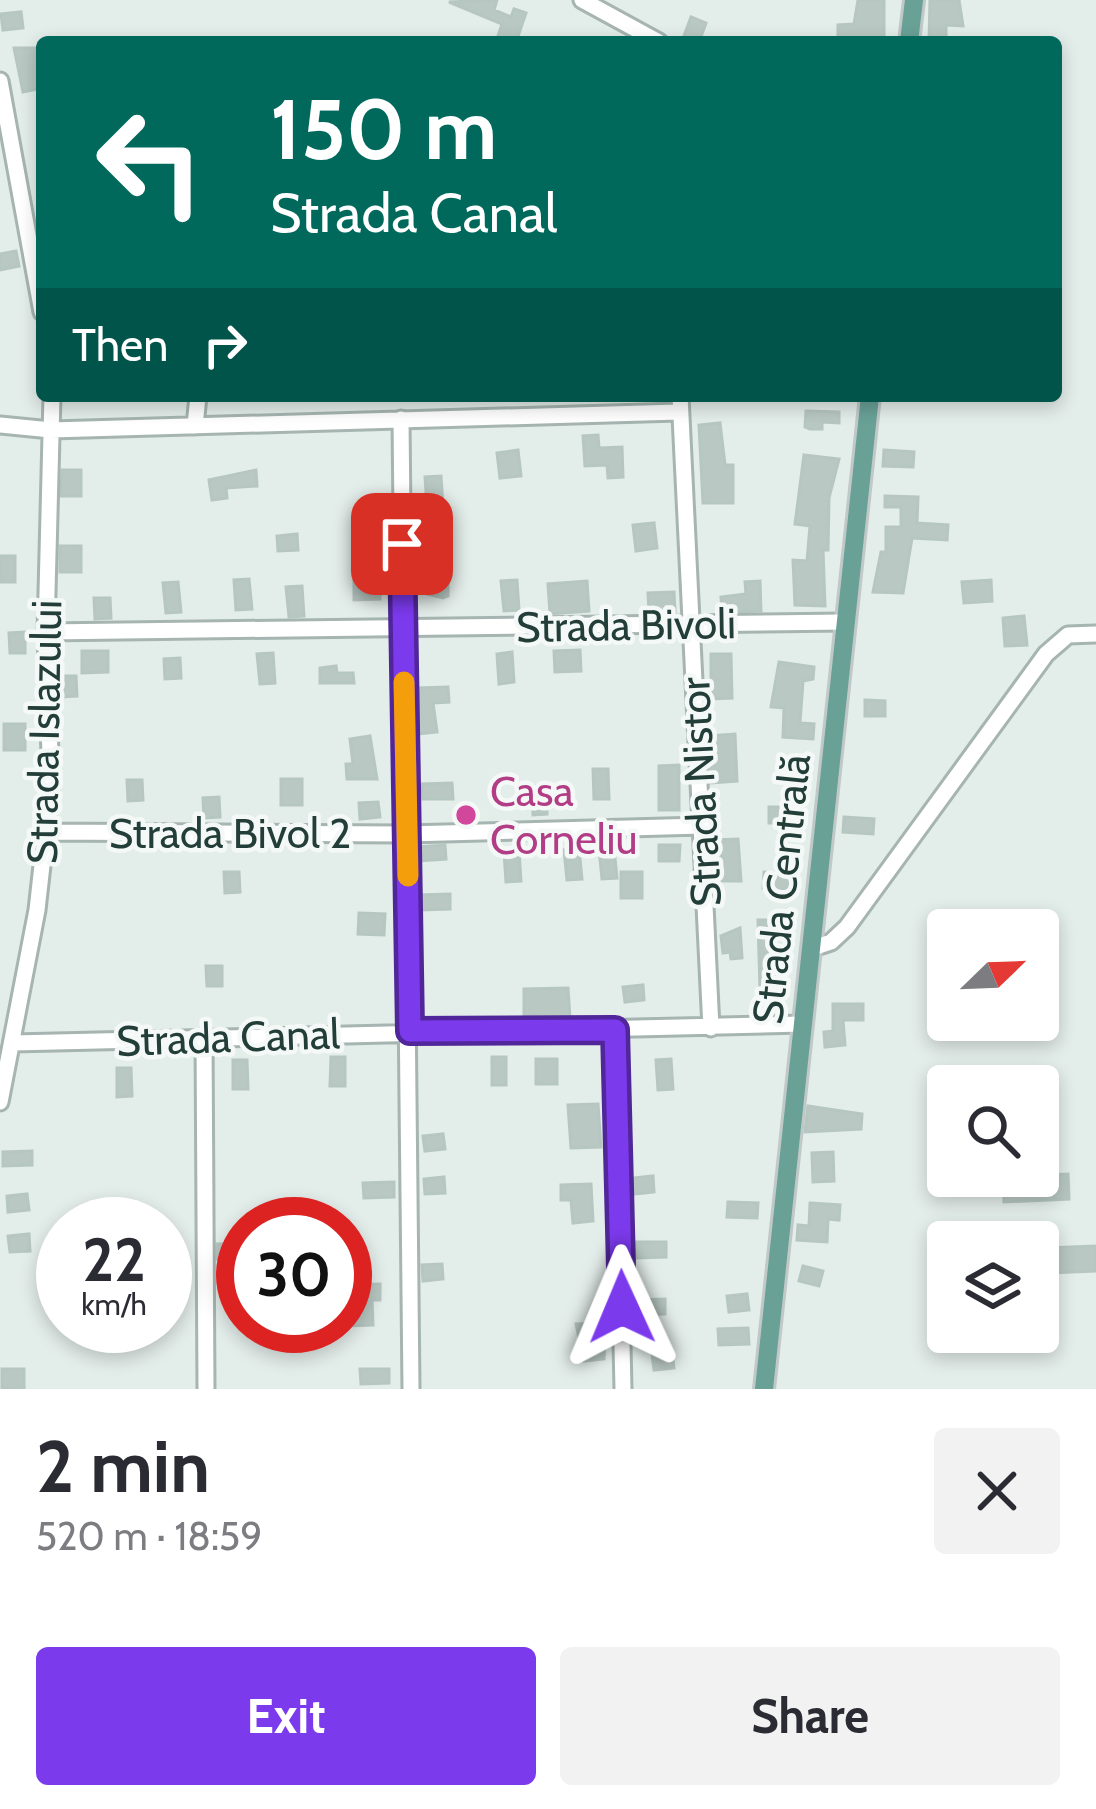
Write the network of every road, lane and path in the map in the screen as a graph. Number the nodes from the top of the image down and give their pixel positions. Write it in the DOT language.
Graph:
graph roads {
  1 [pos="582,0"];
  2 [pos="914,0"];
  3 [pos="648,36"];
  4 [pos="910,36"];
  5 [pos="0,81"];
  6 [pos="36,279"];
  7 [pos="52,402"];
  8 [pos="198,402"];
  9 [pos="869,402"];
  10 [pos="679,404"];
  11 [pos="400,419"];
  12 [pos="0,425"];
  13 [pos="195,426"];
  14 [pos="51,430"];
  15 [pos="845,622"];
  16 [pos="692,625"];
  17 [pos="403,627"];
  18 [pos="46,632"];
  19 [pos="1096,634"];
  20 [pos="702,826"];
  21 [pos="46,832"];
  22 [pos="407,834"];
  23 [pos="810,949"];
  24 [pos="802,1024"];
  25 [pos="711,1028"];
  26 [pos="615,1030"];
  27 [pos="410,1031"];
  28 [pos="204,1037"];
  29 [pos="8,1049"];
  30 [pos="0,1102"];
  31 [pos="206,1389"];
  32 [pos="411,1389"];
  33 [pos="623,1389"];
  34 [pos="764,1389"];
  1 -- 3 [label="street"];
  2 -- 4 [label="main road"];
  5 -- 6 [label="street"];
  7 -- 14 [label="street, Strada Islazului"];
  8 -- 13 [label="street"];
  9 -- 15 [label="main road, Strada Centrală"];
  10 -- 11 [label="street"];
  10 -- 16 [label="street, Strada Nistor"];
  11 -- 13 [label="street"];
  11 -- 17 [label="street"];
  12 -- 14 [label="street"];
  13 -- 14 [label="street"];
  14 -- 18 [label="street, Strada Islazului"];
  15 -- 16 [label="street, Strada Bivoli"];
  15 -- 23 [label="main road, Strada Centrală"];
  16 -- 17 [label="street, Strada Bivoli"];
  16 -- 20 [label="street, Strada Nistor"];
  17 -- 18 [label="street, Strada Bivoli"];
  17 -- 22 [label="street"];
  18 -- 21 [label="street, Strada Islazului"];
  19 -- 23 [label="street"];
  20 -- 22 [label="street, Strada Bivol 2"];
  20 -- 25 [label="street, Strada Nistor"];
  21 -- 22 [label="street, Strada Bivol 2"];
  21 -- 29 [label="street, Strada Islazului"];
  22 -- 27 [label="street"];
  23 -- 24 [label="main road, Strada Centrală"];
  24 -- 25 [label="street, Strada Canal"];
  24 -- 34 [label="main road, Strada Centrală"];
  25 -- 26 [label="street, Strada Canal"];
  26 -- 27 [label="street, Strada Canal"];
  26 -- 33 [label="street"];
  27 -- 28 [label="street, Strada Canal"];
  27 -- 32 [label="street"];
  28 -- 29 [label="street, Strada Canal"];
  28 -- 31 [label="street"];
  29 -- 30 [label="street, Strada Islazului"];
}
